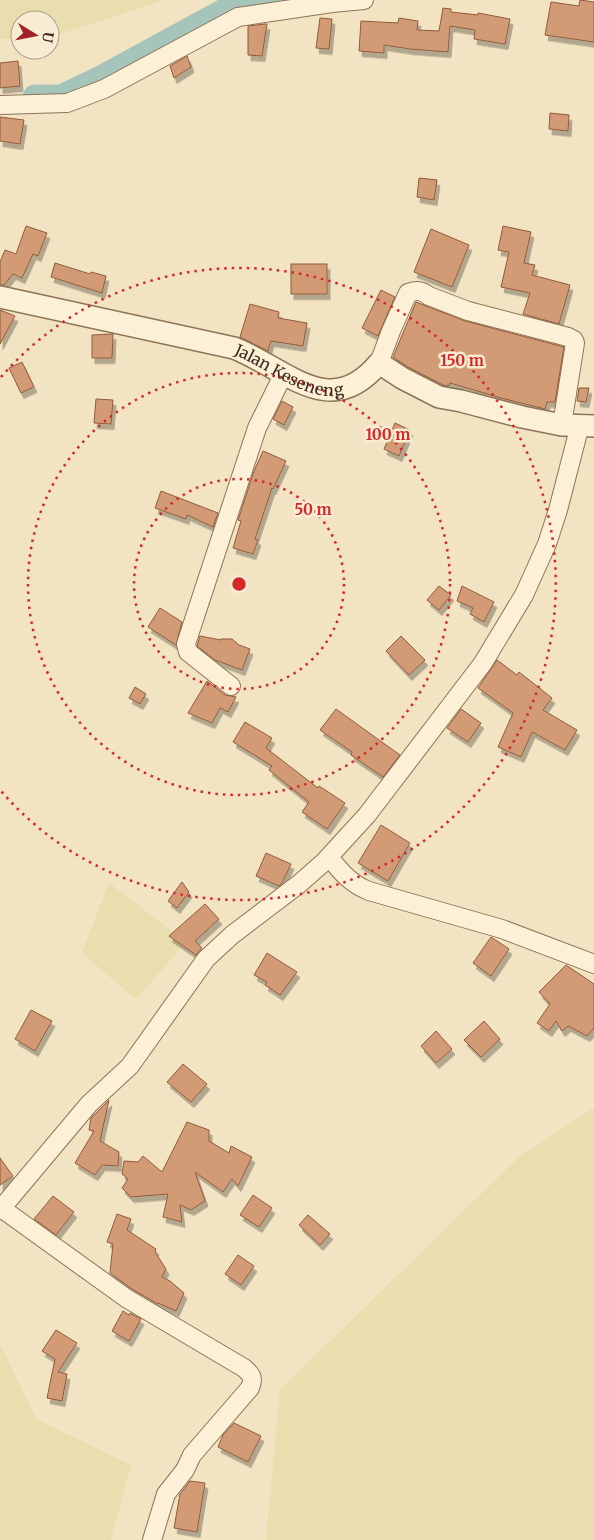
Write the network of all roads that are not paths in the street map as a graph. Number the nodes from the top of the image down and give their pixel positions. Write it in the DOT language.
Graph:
graph roads {
  1 [pos="364,0"];
  2 [pos="0,105"];
  3 [pos="0,297"];
  4 [pos="379,363"];
  5 [pos="284,373"];
  6 [pos="578,426"];
  7 [pos="231,686"];
  8 [pos="329,857"];
  9 [pos="594,964"];
  10 [pos="1,1209"];
  11 [pos="152,1540"];
  1 -- 2 [label="street"];
  3 -- 5 [label="street, Jalan Keseneng"];
  4 -- 5 [label="street, Jalan Keseneng"];
  4 -- 6 [label="street"];
  4 -- 6 [label="street"];
  5 -- 7 [label="street"];
  6 -- 8 [label="street"];
  8 -- 9 [label="street"];
  8 -- 10 [label="street"];
  10 -- 11 [label="street"];
}
